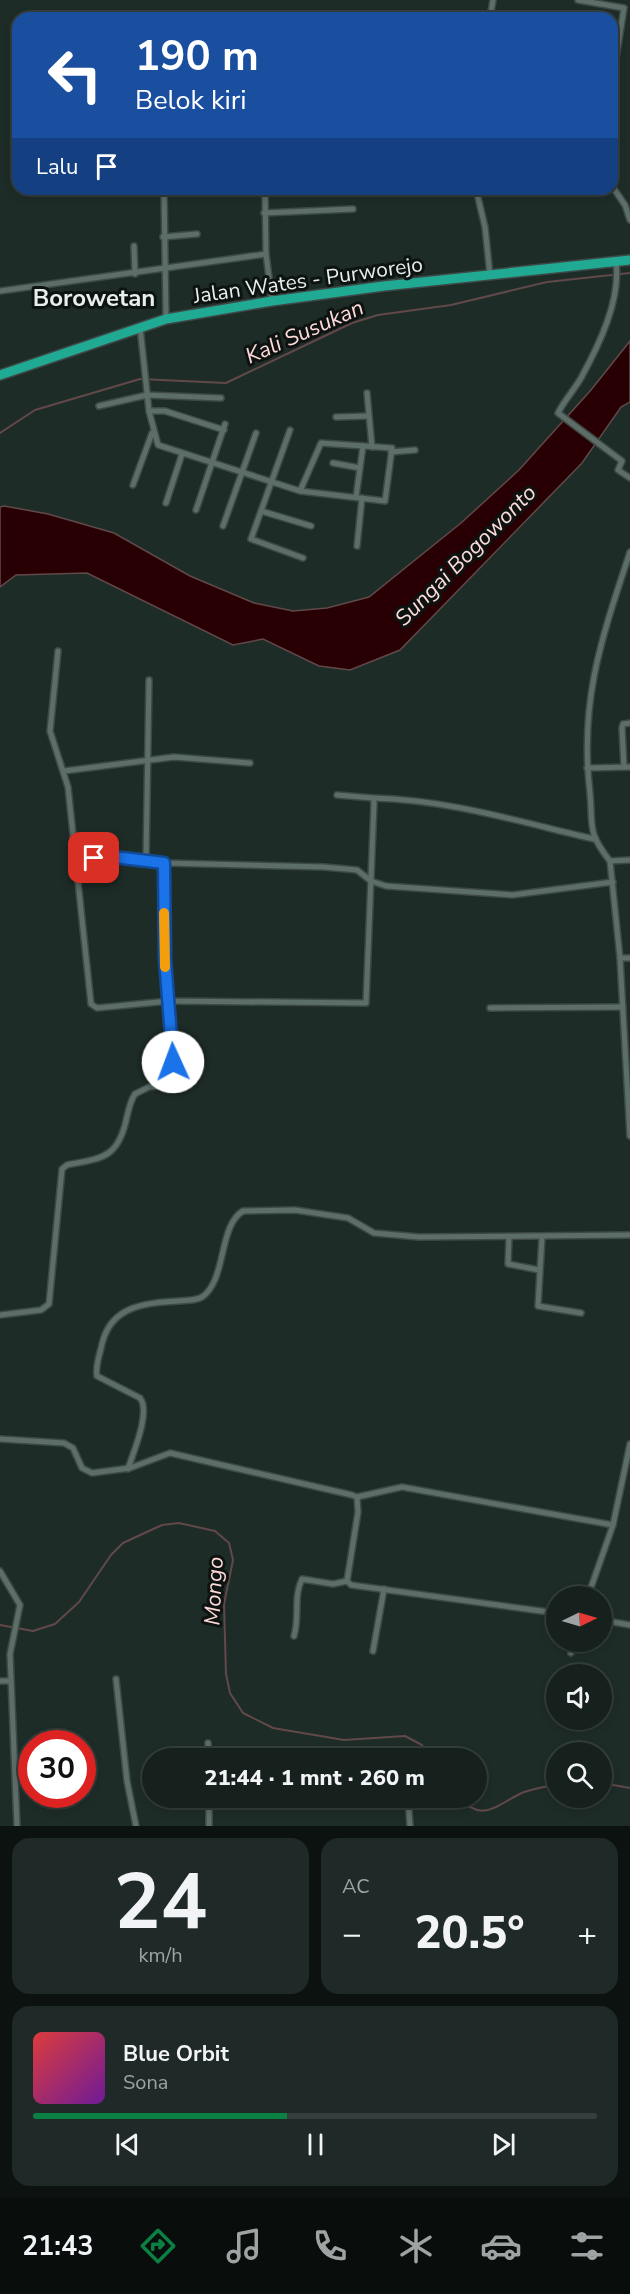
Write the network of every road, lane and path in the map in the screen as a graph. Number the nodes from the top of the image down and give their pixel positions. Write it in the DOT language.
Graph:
graph roads {
  1 [pos="579,0"];
  2 [pos="627,8"];
  3 [pos="618,54"];
  4 [pos="164,195"];
  5 [pos="265,195"];
  6 [pos="477,195"];
  7 [pos="618,195"];
  8 [pos="353,209"];
  9 [pos="264,213"];
  10 [pos="630,220"];
  11 [pos="197,234"];
  12 [pos="163,237"];
  13 [pos="134,246"];
  14 [pos="266,254"];
  15 [pos="630,260"];
  16 [pos="617,265"];
  17 [pos="164,268"];
  18 [pos="135,274"];
  19 [pos="490,275"];
  20 [pos="0,291"];
  21 [pos="272,301"];
  22 [pos="166,319"];
  23 [pos="140,327"];
  24 [pos="0,375"];
  25 [pos="367,393"];
  26 [pos="147,395"];
  27 [pos="221,398"];
  28 [pos="99,406"];
  29 [pos="149,411"];
  30 [pos="369,416"];
  31 [pos="336,417"];
  32 [pos="290,430"];
  33 [pos="153,432"];
  34 [pos="256,433"];
  35 [pos="363,446"];
  36 [pos="372,447"];
  37 [pos="415,450"];
  38 [pos="391,452"];
  39 [pos="182,454"];
  40 [pos="212,463"];
  41 [pos="333,463"];
  42 [pos="360,468"];
  43 [pos="242,474"];
  44 [pos="630,478"];
  45 [pos="271,483"];
  46 [pos="133,485"];
  47 [pos="300,491"];
  48 [pos="359,497"];
  49 [pos="166,503"];
  50 [pos="196,510"];
  51 [pos="261,511"];
  52 [pos="223,526"];
  53 [pos="311,526"];
  54 [pos="357,546"];
  55 [pos="630,552"];
  56 [pos="303,558"];
  57 [pos="58,651"];
  58 [pos="149,680"];
  59 [pos="630,723"];
  60 [pos="150,760"];
  61 [pos="250,763"];
  62 [pos="627,767"];
  63 [pos="587,768"];
  64 [pos="64,771"];
  65 [pos="337,795"];
  66 [pos="373,798"];
  67 [pos="594,839"];
  68 [pos="75,858"];
  69 [pos="146,860"];
  70 [pos="630,860"];
  71 [pos="610,861"];
  72 [pos="164,863"];
  73 [pos="370,881"];
  74 [pos="613,882"];
  75 [pos="620,958"];
  76 [pos="630,958"];
  77 [pos="170,1001"];
  78 [pos="623,1007"];
  79 [pos="490,1008"];
  80 [pos="630,1136"];
  81 [pos="630,1235"];
  82 [pos="509,1237"];
  83 [pos="542,1237"];
  84 [pos="539,1270"];
  85 [pos="581,1313"];
  86 [pos="0,1315"];
  87 [pos="0,1439"];
  88 [pos="630,1444"];
  89 [pos="128,1469"];
  90 [pos="357,1497"];
  91 [pos="613,1525"];
  92 [pos="0,1571"];
  93 [pos="347,1581"];
  94 [pos="592,1586"];
  95 [pos="384,1589"];
  96 [pos="546,1612"];
  97 [pos="612,1622"];
  98 [pos="630,1625"];
  99 [pos="294,1636"];
  100 [pos="373,1651"];
  101 [pos="116,1679"];
  102 [pos="0,1681"];
  103 [pos="11,1681"];
  104 [pos="208,1743"];
  105 [pos="208,1748"];
  106 [pos="209,1808"];
  107 [pos="409,1808"];
  108 [pos="17,1826"];
  109 [pos="136,1826"];
  110 [pos="209,1826"];
  111 [pos="410,1826"];
  1 -- 2 [label="street"];
  2 -- 3 [label="street"];
  4 -- 12 [label="street"];
  5 -- 9 [label="street"];
  6 -- 19 [label="street"];
  7 -- 10 [label="street"];
  8 -- 9 [label="street"];
  9 -- 14 [label="street"];
  11 -- 12 [label="street"];
  12 -- 17 [label="street"];
  13 -- 18 [label="street"];
  14 -- 17 [label="street"];
  14 -- 21 [label="street"];
  15 -- 16 [label="highway, Jalan Wates - Purworejo"];
  16 -- 19 [label="highway, Jalan Wates - Purworejo"];
  16 -- 44 [label="street"];
  17 -- 18 [label="street"];
  17 -- 22 [label="street"];
  18 -- 20 [label="street"];
  19 -- 21 [label="highway, Jalan Wates - Purworejo"];
  21 -- 22 [label="highway, Jalan Wates - Purworejo"];
  22 -- 23 [label="highway, Jalan Wates - Purworejo"];
  23 -- 24 [label="highway, Jalan Wates - Purworejo"];
  23 -- 26 [label="street"];
  25 -- 30 [label="street"];
  26 -- 27 [label="street"];
  26 -- 28 [label="street"];
  26 -- 29 [label="street"];
  29 -- 33 [label="street"];
  29 -- 40 [label="street"];
  30 -- 31 [label="street"];
  30 -- 36 [label="street"];
  32 -- 45 [label="street"];
  33 -- 39 [label="street"];
  33 -- 46 [label="street"];
  34 -- 43 [label="street"];
  35 -- 36 [label="street"];
  35 -- 42 [label="street"];
  35 -- 47 [label="street"];
  36 -- 38 [label="street"];
  37 -- 38 [label="street"];
  38 -- 48 [label="street"];
  39 -- 40 [label="street"];
  39 -- 49 [label="street"];
  40 -- 43 [label="street"];
  40 -- 50 [label="street"];
  41 -- 42 [label="street"];
  42 -- 48 [label="street"];
  43 -- 45 [label="street"];
  43 -- 52 [label="street"];
  45 -- 47 [label="street"];
  45 -- 51 [label="street"];
  47 -- 48 [label="street"];
  48 -- 54 [label="street"];
  51 -- 53 [label="street"];
  51 -- 56 [label="street"];
  55 -- 63 [label="street"];
  57 -- 64 [label="street"];
  58 -- 60 [label="street"];
  59 -- 62 [label="street"];
  60 -- 61 [label="street"];
  60 -- 64 [label="street"];
  60 -- 69 [label="street"];
  62 -- 63 [label="street"];
  63 -- 67 [label="street"];
  64 -- 68 [label="street"];
  65 -- 66 [label="street"];
  66 -- 67 [label="street"];
  66 -- 73 [label="street"];
  67 -- 71 [label="street"];
  68 -- 69 [label="street"];
  68 -- 77 [label="street"];
  69 -- 72 [label="street"];
  70 -- 71 [label="street"];
  71 -- 74 [label="street"];
  72 -- 73 [label="street"];
  72 -- 77 [label="street"];
  73 -- 74 [label="street"];
  73 -- 77 [label="street"];
  74 -- 75 [label="street"];
  75 -- 76 [label="street"];
  75 -- 78 [label="street"];
  77 -- 86 [label="street"];
  78 -- 79 [label="street"];
  78 -- 80 [label="street"];
  81 -- 83 [label="street"];
  82 -- 83 [label="street"];
  82 -- 84 [label="street"];
  82 -- 89 [label="street"];
  83 -- 84 [label="street"];
  84 -- 85 [label="street"];
  87 -- 89 [label="street"];
  88 -- 91 [label="street"];
  89 -- 90 [label="street"];
  90 -- 91 [label="street"];
  90 -- 93 [label="street"];
  91 -- 94 [label="street"];
  92 -- 103 [label="street"];
  93 -- 95 [label="street"];
  93 -- 99 [label="street"];
  95 -- 96 [label="street"];
  95 -- 100 [label="street"];
  97 -- 98 [label="street"];
  101 -- 109 [label="street"];
  102 -- 103 [label="street"];
  103 -- 108 [label="street"];
  104 -- 105 [label="street"];
  106 -- 110 [label="street"];
  107 -- 111 [label="street"];
}
